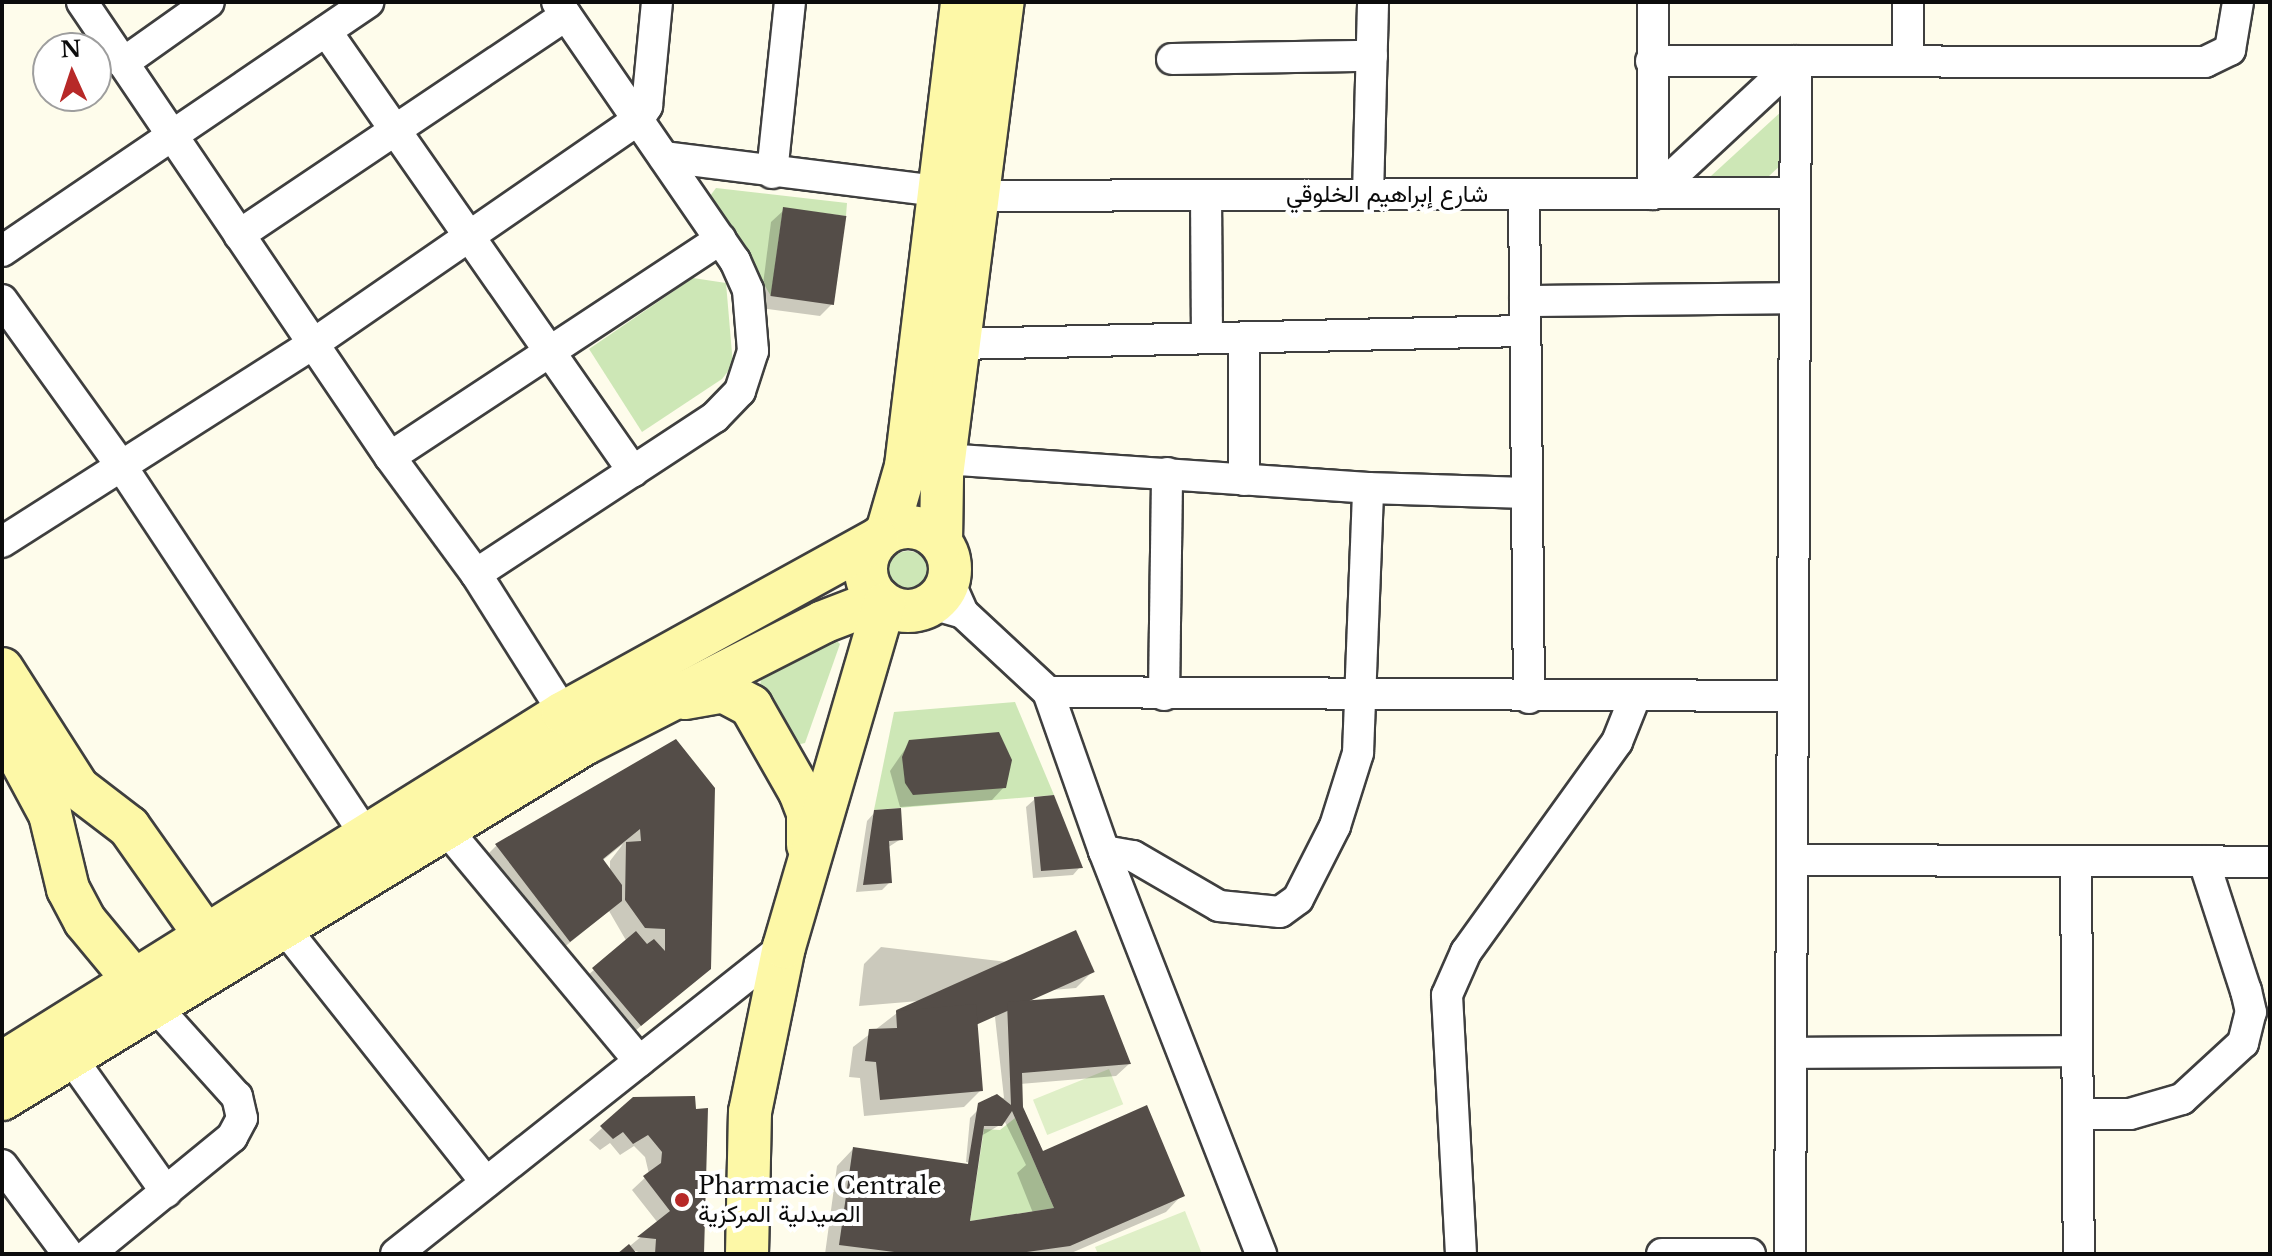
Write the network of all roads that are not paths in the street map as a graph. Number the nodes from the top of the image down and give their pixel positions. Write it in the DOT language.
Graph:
graph roads {
  1 [pos="82,2"];
  2 [pos="209,2"];
  3 [pos="368,2"];
  4 [pos="657,2"];
  5 [pos="790,2"];
  6 [pos="962,2"];
  7 [pos="1003,2"];
  8 [pos="1373,2"];
  9 [pos="1653,2"];
  10 [pos="1908,2"];
  11 [pos="2238,2"];
  12 [pos="562,8"];
  13 [pos="326,31"];
  14 [pos="1372,56"];
  15 [pos="1172,59"];
  16 [pos="1908,60"];
  17 [pos="1651,61"];
  18 [pos="1796,61"];
  19 [pos="123,63"];
  20 [pos="638,120"];
  21 [pos="397,131"];
  22 [pos="173,137"];
  23 [pos="664,157"];
  24 [pos="772,173"];
  25 [pos="1795,193"];
  26 [pos="1524,194"];
  27 [pos="1653,194"];
  28 [pos="958,195"];
  29 [pos="1206,195"];
  30 [pos="1368,195"];
  31 [pos="470,234"];
  32 [pos="239,235"];
  33 [pos="720,239"];
  34 [pos="2,251"];
  35 [pos="1795,298"];
  36 [pos="2,300"];
  37 [pos="1525,301"];
  38 [pos="1525,331"];
  39 [pos="1207,338"];
  40 [pos="1244,338"];
  41 [pos="313,344"];
  42 [pos="959,344"];
  43 [pos="551,351"];
  44 [pos="390,457"];
  45 [pos="944,459"];
  46 [pos="120,464"];
  47 [pos="633,471"];
  48 [pos="1167,473"];
  49 [pos="1244,480"];
  50 [pos="1368,488"];
  51 [pos="1527,493"];
  52 [pos="882,536"];
  53 [pos="2,542"];
  54 [pos="476,574"];
  55 [pos="924,593"];
  56 [pos="2,669"];
  57 [pos="1048,692"];
  58 [pos="1164,695"];
  59 [pos="1362,696"];
  60 [pos="1793,696"];
  61 [pos="1635,697"];
  62 [pos="1529,698"];
  63 [pos="643,714"];
  64 [pos="2,725"];
  65 [pos="573,728"];
  66 [pos="99,803"];
  67 [pos="446,829"];
  68 [pos="55,830"];
  69 [pos="366,836"];
  70 [pos="1104,851"];
  71 [pos="1792,860"];
  72 [pos="2076,861"];
  73 [pos="2204,862"];
  74 [pos="2270,862"];
  75 [pos="807,866"];
  76 [pos="286,930"];
  77 [pos="784,947"];
  78 [pos="217,952"];
  79 [pos="146,996"];
  80 [pos="2260,1014"];
  81 [pos="2077,1051"];
  82 [pos="1791,1053"];
  83 [pos="72,1059"];
  84 [pos="639,1061"];
  85 [pos="2,1063"];
  86 [pos="2,1099"];
  87 [pos="2078,1114"];
  88 [pos="2,1165"];
  89 [pos="486,1182"];
  90 [pos="166,1192"];
  91 [pos="68,1254"];
  92 [pos="89,1254"];
  93 [pos="396,1254"];
  94 [pos="747,1254"];
  95 [pos="1261,1254"];
  96 [pos="1461,1254"];
  97 [pos="1662,1254"];
  98 [pos="1750,1254"];
  99 [pos="1790,1254"];
  100 [pos="2079,1254"];
  1 -- 19 [label="street"];
  2 -- 19 [label="street"];
  3 -- 13 [label="street"];
  4 -- 20 [label="street"];
  5 -- 24 [label="street"];
  6 -- 28 [label="main road"];
  7 -- 28 [label="main road"];
  8 -- 14 [label="street"];
  9 -- 17 [label="street"];
  10 -- 16 [label="street"];
  11 -- 16 [label="street"];
  12 -- 20 [label="street"];
  12 -- 21 [label="street"];
  13 -- 21 [label="street"];
  13 -- 22 [label="street"];
  14 -- 15 [label="street"];
  14 -- 30 [label="street"];
  16 -- 18 [label="street"];
  17 -- 18 [label="street"];
  17 -- 27 [label="street"];
  18 -- 25 [label="street"];
  18 -- 27 [label="street"];
  19 -- 22 [label="street"];
  20 -- 23 [label="street"];
  20 -- 31 [label="street"];
  21 -- 31 [label="street"];
  21 -- 32 [label="street"];
  22 -- 32 [label="street"];
  22 -- 34 [label="street"];
  23 -- 24 [label="street, شارع إبراهيم الخلوقي"];
  23 -- 33 [label="street"];
  24 -- 28 [label="street, شارع إبراهيم الخلوقي"];
  25 -- 27 [label="street, شارع إبراهيم الخلوقي"];
  25 -- 35 [label="street"];
  26 -- 27 [label="street, شارع إبراهيم الخلوقي"];
  26 -- 30 [label="street, شارع إبراهيم الخلوقي"];
  26 -- 37 [label="street"];
  28 -- 29 [label="street, شارع إبراهيم الخلوقي"];
  28 -- 42 [label="main road"];
  28 -- 52 [label="main road"];
  29 -- 30 [label="street, شارع إبراهيم الخلوقي"];
  29 -- 39 [label="street"];
  31 -- 41 [label="street"];
  31 -- 43 [label="street"];
  32 -- 41 [label="street"];
  33 -- 43 [label="street"];
  33 -- 47 [label="street"];
  35 -- 37 [label="street"];
  35 -- 60 [label="street"];
  36 -- 46 [label="street"];
  37 -- 38 [label="street"];
  38 -- 40 [label="street"];
  38 -- 51 [label="street"];
  39 -- 40 [label="street"];
  39 -- 42 [label="street"];
  40 -- 49 [label="street"];
  41 -- 44 [label="street"];
  41 -- 46 [label="street"];
  42 -- 45 [label="main road"];
  43 -- 44 [label="street"];
  43 -- 47 [label="street"];
  44 -- 54 [label="street"];
  45 -- 48 [label="street"];
  45 -- 55 [label="main road"];
  46 -- 53 [label="street"];
  46 -- 69 [label="street"];
  47 -- 54 [label="street"];
  48 -- 49 [label="street"];
  48 -- 58 [label="street"];
  49 -- 50 [label="street"];
  50 -- 51 [label="street"];
  50 -- 59 [label="street"];
  51 -- 62 [label="street"];
  52 -- 55 [label="main road"];
  52 -- 55 [label="main road"];
  52 -- 65 [label="main road"];
  54 -- 65 [label="street"];
  55 -- 57 [label="street"];
  55 -- 63 [label="main road"];
  55 -- 75 [label="main road"];
  56 -- 66 [label="main road"];
  57 -- 58 [label="street"];
  57 -- 70 [label="street"];
  58 -- 59 [label="street"];
  59 -- 62 [label="street"];
  59 -- 70 [label="street"];
  60 -- 61 [label="street"];
  60 -- 71 [label="street"];
  61 -- 62 [label="street"];
  61 -- 96 [label="street"];
  63 -- 65 [label="main road"];
  63 -- 75 [label="main road"];
  64 -- 68 [label="main road"];
  65 -- 67 [label="main road"];
  65 -- 69 [label="main road"];
  66 -- 68 [label="main road"];
  66 -- 78 [label="main road"];
  67 -- 76 [label="main road"];
  67 -- 84 [label="street"];
  68 -- 79 [label="main road"];
  69 -- 78 [label="main road"];
  70 -- 95 [label="street"];
  71 -- 72 [label="street"];
  71 -- 82 [label="street"];
  72 -- 73 [label="street"];
  72 -- 81 [label="street"];
  73 -- 74 [label="street"];
  73 -- 80 [label="street"];
  75 -- 77 [label="main road"];
  76 -- 78 [label="main road"];
  76 -- 89 [label="street"];
  77 -- 84 [label="street"];
  77 -- 94 [label="main road"];
  78 -- 79 [label="main road"];
  79 -- 83 [label="main road"];
  79 -- 85 [label="main road"];
  79 -- 90 [label="street"];
  80 -- 87 [label="street"];
  81 -- 82 [label="street"];
  81 -- 87 [label="street"];
  82 -- 99 [label="street"];
  83 -- 86 [label="main road"];
  83 -- 90 [label="street"];
  84 -- 89 [label="street"];
  87 -- 100 [label="street"];
  88 -- 91 [label="street"];
  89 -- 93 [label="street"];
  90 -- 92 [label="street"];
  97 -- 98 [label="street"];
}
